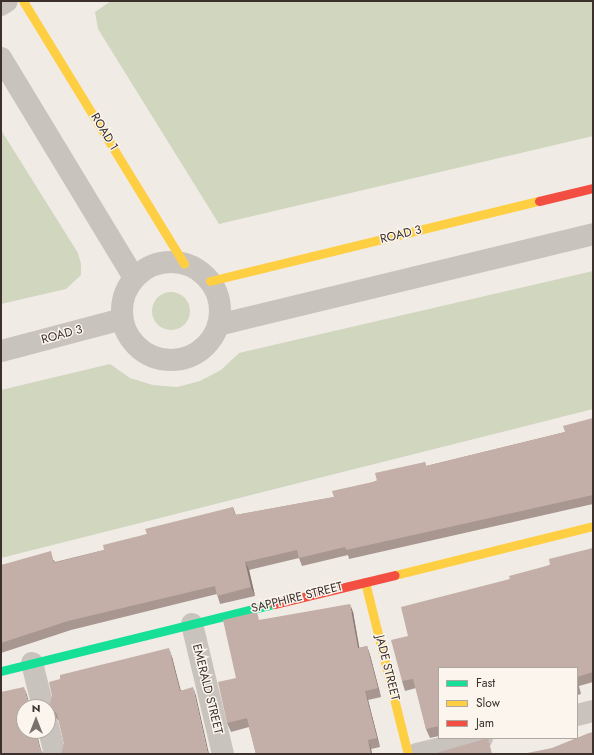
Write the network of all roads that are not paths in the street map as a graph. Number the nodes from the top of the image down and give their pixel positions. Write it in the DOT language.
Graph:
graph roads {
  1 [pos="7,1"];
  2 [pos="23,1"];
  3 [pos="1,5"];
  4 [pos="1,58"];
  5 [pos="593,188"];
  6 [pos="593,234"];
  7 [pos="184,264"];
  8 [pos="134,278"];
  9 [pos="210,281"];
  10 [pos="122,320"];
  11 [pos="218,325"];
  12 [pos="1,351"];
  13 [pos="593,526"];
  14 [pos="365,582"];
  15 [pos="192,624"];
  16 [pos="32,663"];
  17 [pos="1,671"];
  18 [pos="41,699"];
  19 [pos="593,711"];
  20 [pos="578,715"];
  21 [pos="51,739"];
  22 [pos="478,739"];
  23 [pos="55,754"];
  24 [pos="223,754"];
  25 [pos="408,754"];
  26 [pos="417,754"];
  1 -- 3 [label="street"];
  2 -- 7 [label="street, ROAD 1"];
  4 -- 8 [label="street"];
  5 -- 9 [label="street, ROAD 3"];
  6 -- 11 [label="street"];
  7 -- 8 [label="street"];
  7 -- 9 [label="street"];
  8 -- 10 [label="street"];
  9 -- 11 [label="street"];
  10 -- 11 [label="street"];
  10 -- 12 [label="street, ROAD 3"];
  13 -- 14 [label="street, SAPPHIRE STREET"];
  14 -- 15 [label="street, SAPPHIRE STREET"];
  14 -- 25 [label="street, JADE STREET"];
  15 -- 16 [label="street, SAPPHIRE STREET"];
  15 -- 24 [label="street, EMERALD STREET"];
  16 -- 17 [label="street, SAPPHIRE STREET"];
  16 -- 18 [label="street"];
  19 -- 20 [label="street"];
  21 -- 23 [label="street"];
  22 -- 26 [label="street"];
}
